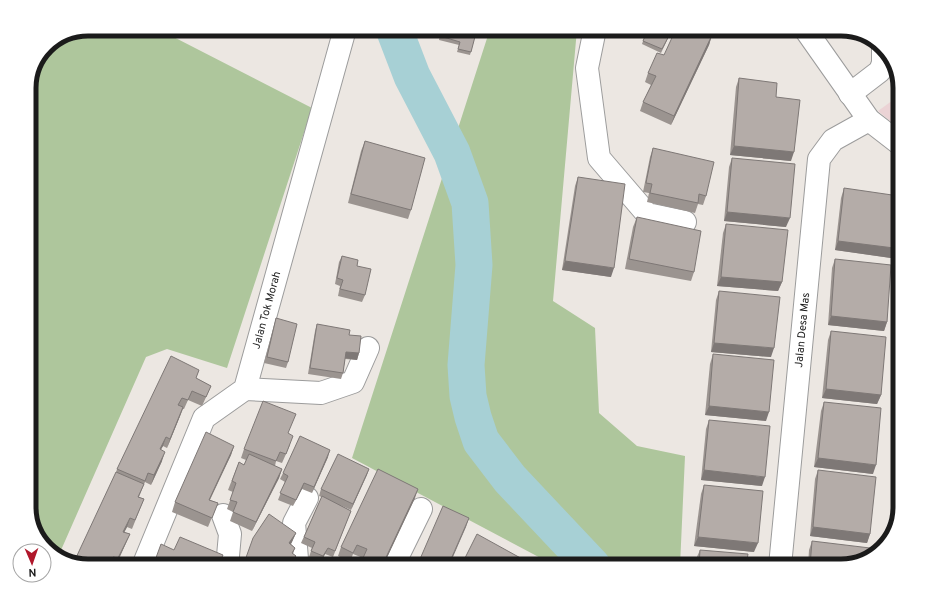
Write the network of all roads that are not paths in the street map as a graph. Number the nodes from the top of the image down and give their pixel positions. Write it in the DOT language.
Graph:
graph roads {
  1 [pos="343,36"];
  2 [pos="594,36"];
  3 [pos="809,36"];
  4 [pos="883,58"];
  5 [pos="850,94"];
  6 [pos="869,120"];
  7 [pos="893,139"];
  8 [pos="686,222"];
  9 [pos="368,348"];
  10 [pos="245,389"];
  11 [pos="307,498"];
  12 [pos="421,509"];
  13 [pos="223,515"];
  14 [pos="145,559"];
  15 [pos="226,559"];
  16 [pos="297,559"];
  17 [pos="396,559"];
  18 [pos="781,559"];
  1 -- 10 [label="street, Jalan Tok Morah"];
  2 -- 8 [label="street"];
  3 -- 5 [label="street"];
  4 -- 5 [label="street"];
  5 -- 6 [label="street"];
  6 -- 7 [label="street"];
  6 -- 18 [label="street, Jalan Desa Mas"];
  9 -- 10 [label="street"];
  10 -- 14 [label="street"];
  11 -- 16 [label="street"];
  12 -- 17 [label="street"];
  13 -- 15 [label="street"];
}
